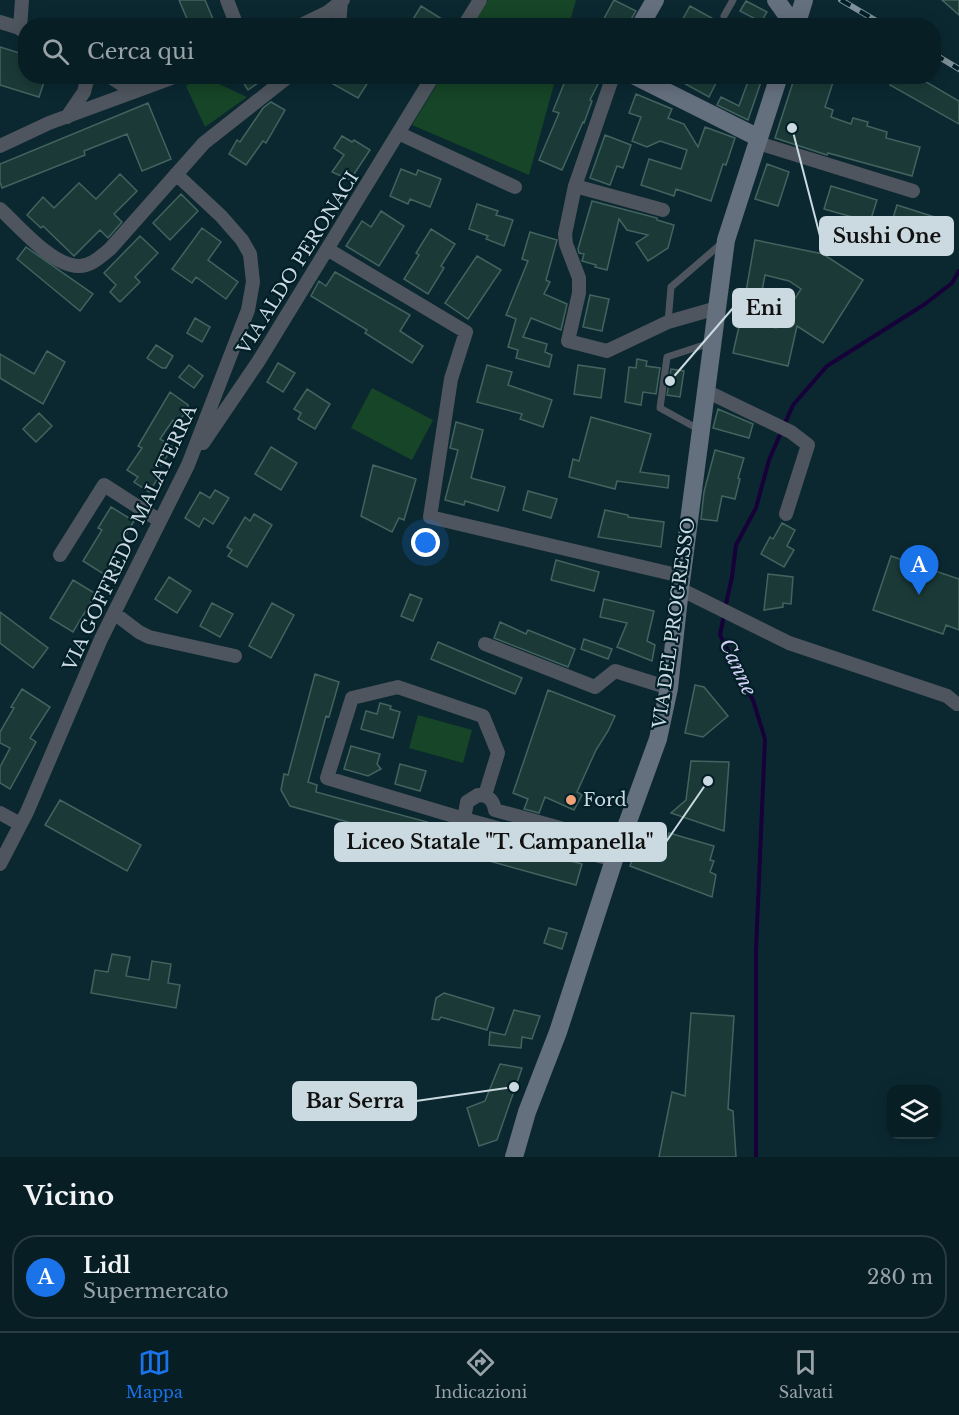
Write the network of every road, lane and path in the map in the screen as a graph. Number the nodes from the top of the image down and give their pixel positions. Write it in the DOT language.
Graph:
graph roads {
  1 [pos="22,0"];
  2 [pos="227,0"];
  3 [pos="480,0"];
  4 [pos="655,0"];
  5 [pos="733,0"];
  6 [pos="776,0"];
  7 [pos="804,0"];
  8 [pos="342,1"];
  9 [pos="724,16"];
  10 [pos="23,18"];
  11 [pos="234,18"];
  12 [pos="316,18"];
  13 [pos="340,18"];
  14 [pos="469,18"];
  15 [pos="645,18"];
  16 [pos="789,18"];
  17 [pos="798,18"];
  18 [pos="0,22"];
  19 [pos="18,27"];
  20 [pos="86,84"];
  21 [pos="122,84"];
  22 [pos="133,84"];
  23 [pos="156,84"];
  24 [pos="279,84"];
  25 [pos="428,84"];
  26 [pos="610,84"];
  27 [pos="650,84"];
  28 [pos="776,84"];
  29 [pos="134,92"];
  30 [pos="67,117"];
  31 [pos="398,133"];
  32 [pos="758,141"];
  33 [pos="0,146"];
  34 [pos="177,174"];
  35 [pos="575,186"];
  36 [pos="514,187"];
  37 [pos="912,192"];
  38 [pos="0,208"];
  39 [pos="663,210"];
  40 [pos="726,240"];
  41 [pos="327,249"];
  42 [pos="717,308"];
  43 [pos="668,322"];
  44 [pos="712,342"];
  45 [pos="706,391"];
  46 [pos="701,430"];
  47 [pos="188,465"];
  48 [pos="786,514"];
  49 [pos="160,521"];
  50 [pos="60,555"];
  51 [pos="680,582"];
  52 [pos="114,613"];
  53 [pos="485,644"];
  54 [pos="235,656"];
  55 [pos="669,688"];
  56 [pos="956,701"];
  57 [pos="485,795"];
  58 [pos="0,813"];
  59 [pos="465,819"];
  60 [pos="20,824"];
  61 [pos="626,829"];
  62 [pos="600,839"];
  63 [pos="610,859"];
  64 [pos="0,864"];
  65 [pos="514,1157"];
  1 -- 10 [label="street"];
  2 -- 11 [label="street"];
  3 -- 14 [label="street"];
  4 -- 15 [label="street"];
  5 -- 9 [label="lane"];
  6 -- 16 [label="street"];
  7 -- 17 [label="street"];
  8 -- 12 [label="street"];
  8 -- 13 [label="street"];
  18 -- 19 [label="street"];
  20 -- 30 [label="street"];
  21 -- 29 [label="street"];
  22 -- 29 [label="street"];
  23 -- 29 [label="street"];
  24 -- 34 [label="street"];
  25 -- 31 [label="street, VIA ALDO PERONACI"];
  26 -- 35 [label="street"];
  27 -- 32 [label="street"];
  28 -- 32 [label="street, VIA DEL PROGRESSO"];
  29 -- 30 [label="street"];
  30 -- 33 [label="street"];
  31 -- 36 [label="street"];
  31 -- 41 [label="street, VIA ALDO PERONACI"];
  32 -- 37 [label="street"];
  32 -- 40 [label="street, VIA DEL PROGRESSO"];
  34 -- 38 [label="street"];
  34 -- 47 [label="street, VIA GOFFREDO MALATERRA"];
  35 -- 39 [label="street"];
  35 -- 43 [label="street"];
  40 -- 42 [label="street, VIA DEL PROGRESSO"];
  40 -- 43 [label="lane"];
  41 -- 47 [label="street, VIA ALDO PERONACI"];
  41 -- 51 [label="street"];
  42 -- 43 [label="street"];
  42 -- 44 [label="street, VIA DEL PROGRESSO"];
  44 -- 45 [label="street, VIA DEL PROGRESSO"];
  44 -- 46 [label="lane"];
  45 -- 46 [label="street, VIA DEL PROGRESSO"];
  45 -- 48 [label="street"];
  46 -- 51 [label="street, VIA DEL PROGRESSO"];
  47 -- 49 [label="street, VIA GOFFREDO MALATERRA"];
  49 -- 50 [label="street"];
  49 -- 52 [label="street, VIA GOFFREDO MALATERRA"];
  51 -- 55 [label="street, VIA DEL PROGRESSO"];
  51 -- 56 [label="street"];
  52 -- 54 [label="street"];
  52 -- 60 [label="street, VIA GOFFREDO MALATERRA"];
  53 -- 55 [label="street"];
  55 -- 61 [label="street, VIA DEL PROGRESSO"];
  57 -- 59 [label="street"];
  57 -- 59 [label="street"];
  57 -- 62 [label="street"];
  58 -- 60 [label="street"];
  59 -- 63 [label="street"];
  60 -- 64 [label="street, VIA GOFFREDO MALATERRA"];
  61 -- 62 [label="street"];
  61 -- 63 [label="street, VIA DEL PROGRESSO"];
  62 -- 63 [label="lane"];
  63 -- 65 [label="street, VIA DEL PROGRESSO"];
}
